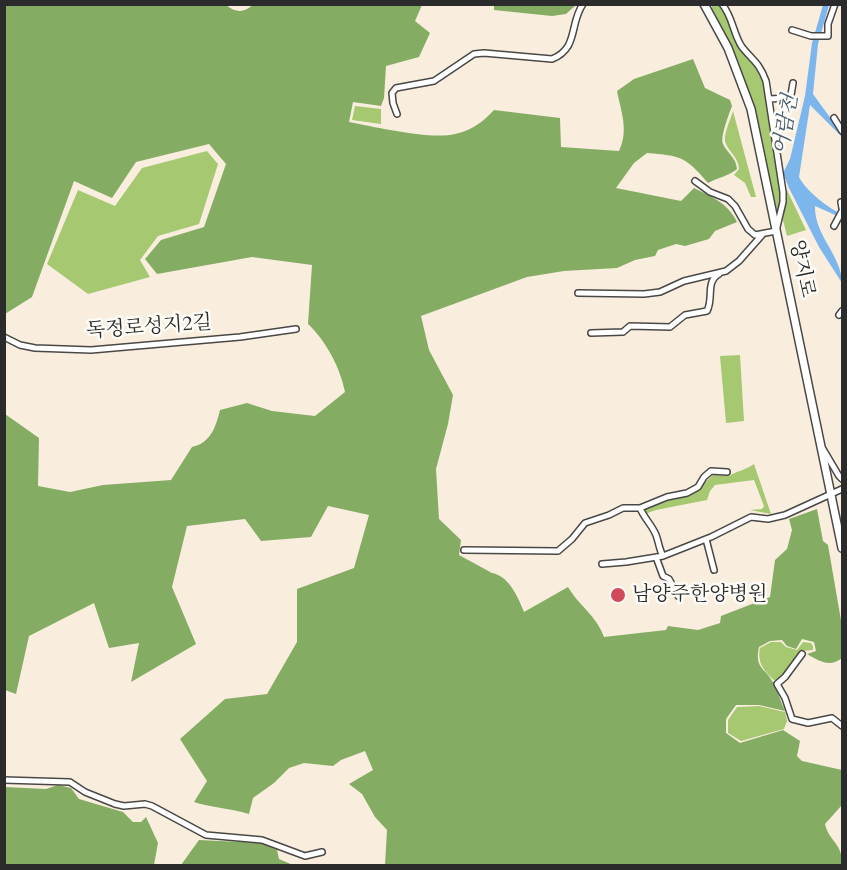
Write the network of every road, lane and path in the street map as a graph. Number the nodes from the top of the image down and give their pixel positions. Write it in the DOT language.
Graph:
graph roads {
  1 [pos="583,4"];
  2 [pos="704,4"];
  3 [pos="722,4"];
  4 [pos="835,4"];
  5 [pos="792,30"];
  6 [pos="793,83"];
  7 [pos="770,99"];
  8 [pos="397,114"];
  9 [pos="834,118"];
  10 [pos="843,131"];
  11 [pos="694,181"];
  12 [pos="842,207"];
  13 [pos="834,226"];
  14 [pos="776,231"];
  15 [pos="762,235"];
  16 [pos="726,271"];
  17 [pos="578,294"];
  18 [pos="296,329"];
  19 [pos="591,333"];
  20 [pos="4,338"];
  21 [pos="823,449"];
  22 [pos="727,472"];
  23 [pos="843,479"];
  24 [pos="843,489"];
  25 [pos="832,494"];
  26 [pos="640,508"];
  27 [pos="706,539"];
  28 [pos="843,548"];
  29 [pos="464,550"];
  30 [pos="663,556"];
  31 [pos="656,557"];
  32 [pos="602,564"];
  33 [pos="714,570"];
  34 [pos="678,596"];
  35 [pos="802,654"];
  36 [pos="843,726"];
  37 [pos="4,780"];
  38 [pos="322,852"];
  1 -- 8 [label="street"];
  2 -- 14 [label="street, 양지로"];
  3 -- 7 [label="street"];
  4 -- 5 [label="street"];
  6 -- 7 [label="street"];
  7 -- 14 [label="street"];
  9 -- 10 [label="street"];
  11 -- 15 [label="street"];
  12 -- 13 [label="street"];
  14 -- 15 [label="street"];
  14 -- 21 [label="street, 양지로"];
  15 -- 16 [label="street"];
  16 -- 17 [label="street"];
  16 -- 19 [label="street"];
  18 -- 20 [label="street, 독정로성지2길"];
  21 -- 23 [label="street"];
  21 -- 25 [label="street, 양지로"];
  22 -- 26 [label="street"];
  24 -- 25 [label="street"];
  25 -- 27 [label="street"];
  25 -- 28 [label="street, 양지로"];
  26 -- 29 [label="street"];
  26 -- 30 [label="street"];
  27 -- 30 [label="street"];
  27 -- 33 [label="street"];
  30 -- 31 [label="street"];
  31 -- 32 [label="street"];
  31 -- 34 [label="street"];
  35 -- 36 [label="street"];
  37 -- 38 [label="street"];
}
